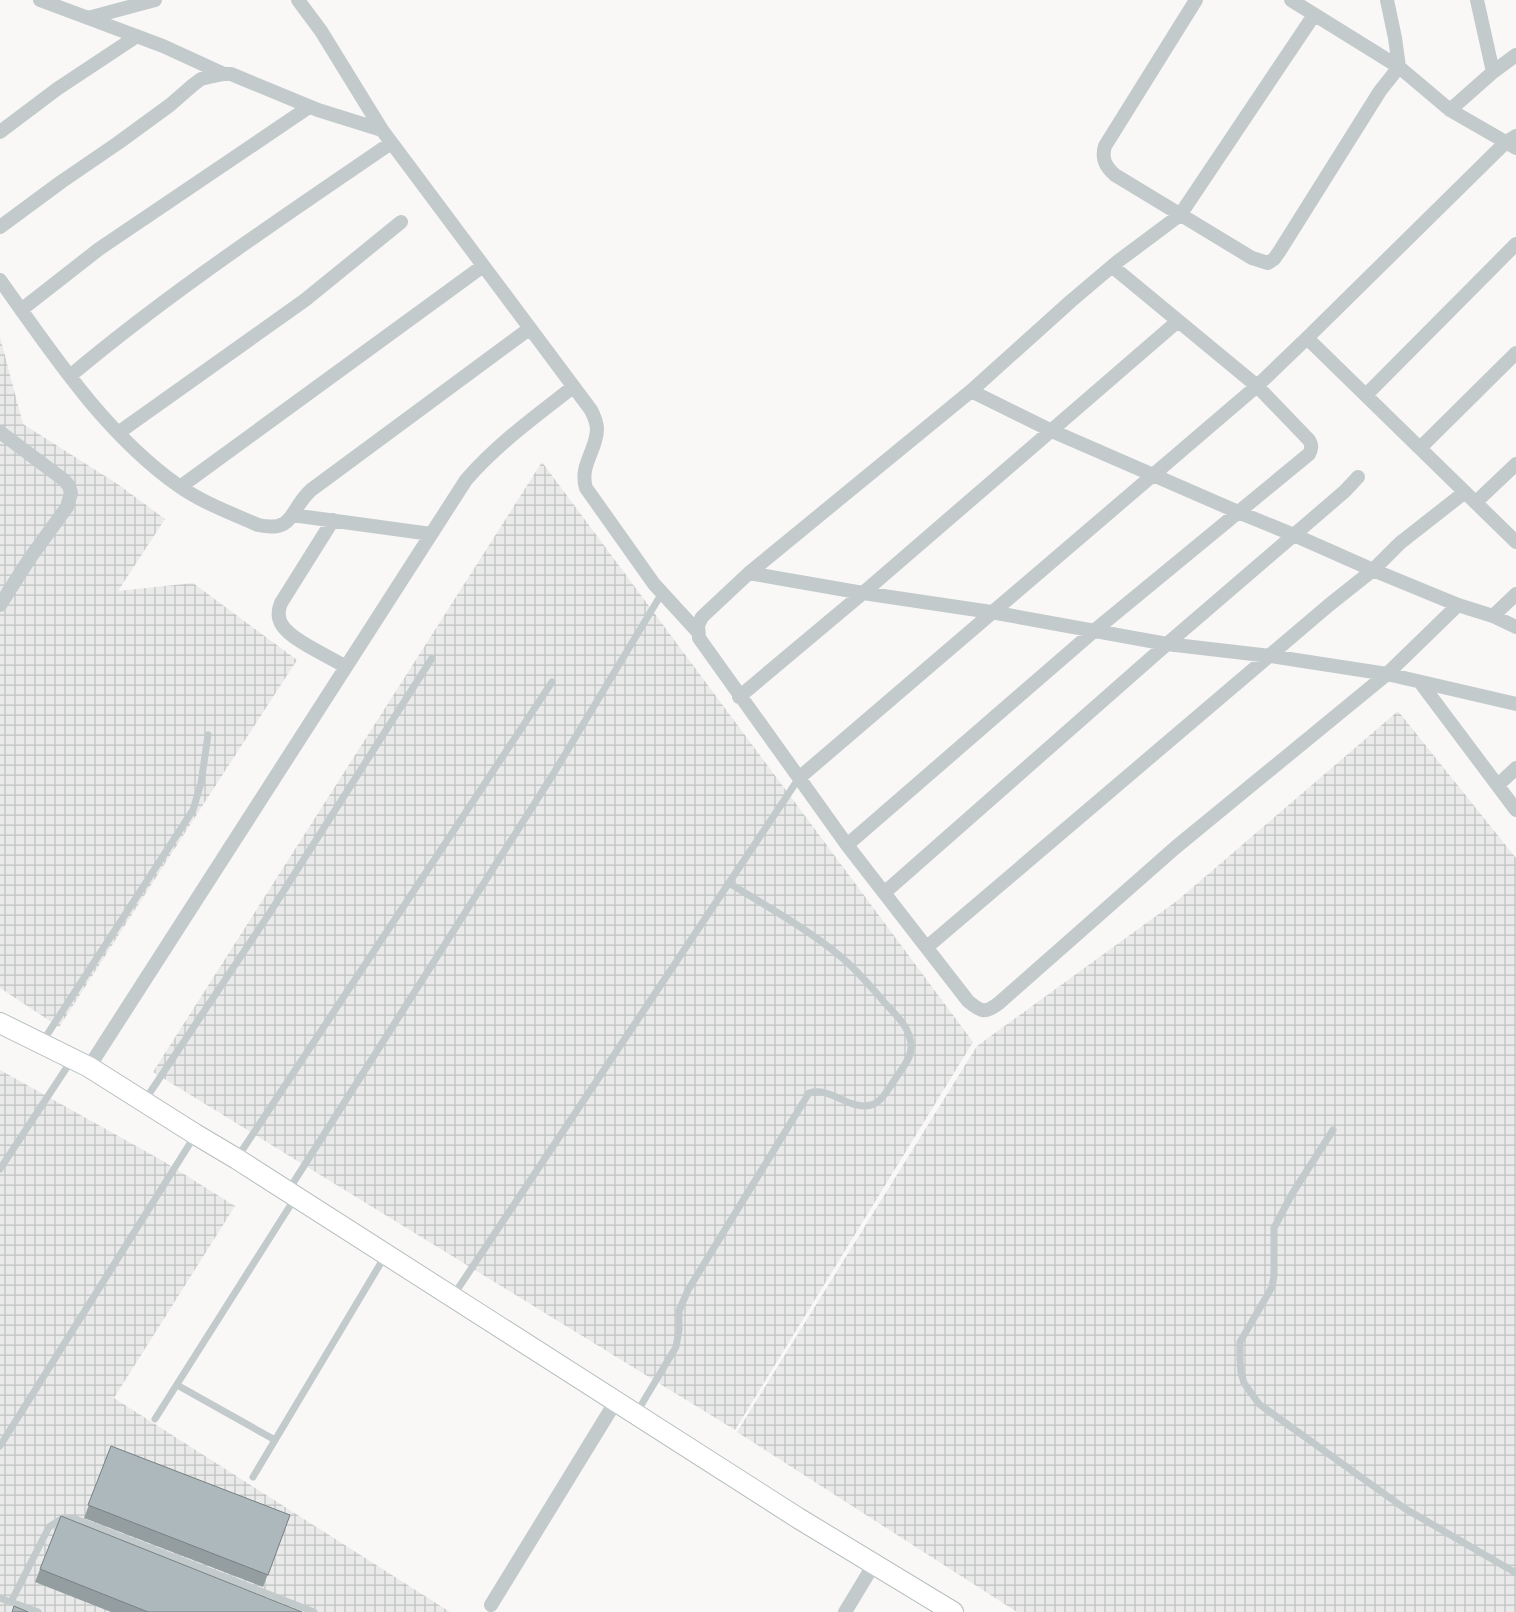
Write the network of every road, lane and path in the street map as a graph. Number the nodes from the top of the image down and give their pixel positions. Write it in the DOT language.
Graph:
graph roads {
  1 [pos="40,0"];
  2 [pos="155,0"];
  3 [pos="298,0"];
  4 [pos="1196,0"];
  5 [pos="1291,0"];
  6 [pos="1388,0"];
  7 [pos="1477,0"];
  8 [pos="1314,15"];
  9 [pos="88,18"];
  10 [pos="137,36"];
  11 [pos="1516,55"];
  12 [pos="1399,67"];
  13 [pos="1493,72"];
  14 [pos="224,74"];
  15 [pos="309,107"];
  16 [pos="1450,110"];
  17 [pos="382,130"];
  18 [pos="0,132"];
  19 [pos="391,142"];
  20 [pos="1513,142"];
  21 [pos="1180,215"];
  22 [pos="401,222"];
  23 [pos="0,227"];
  24 [pos="1516,244"];
  25 [pos="483,266"];
  26 [pos="1113,267"];
  27 [pos="0,280"];
  28 [pos="21,310"];
  29 [pos="1178,322"];
  30 [pos="529,329"];
  31 [pos="1308,338"];
  32 [pos="1516,352"];
  33 [pos="70,376"];
  34 [pos="1257,386"];
  35 [pos="573,387"];
  36 [pos="971,391"];
  37 [pos="1366,395"];
  38 [pos="1052,431"];
  39 [pos="0,432"];
  40 [pos="118,433"];
  41 [pos="1420,448"];
  42 [pos="1516,464"];
  43 [pos="1153,475"];
  44 [pos="1358,477"];
  45 [pos="180,487"];
  46 [pos="1465,492"];
  47 [pos="1476,502"];
  48 [pos="1238,512"];
  49 [pos="292,515"];
  50 [pos="333,520"];
  51 [pos="431,534"];
  52 [pos="1294,535"];
  53 [pos="1516,542"];
  54 [pos="1373,570"];
  55 [pos="749,573"];
  56 [pos="863,592"];
  57 [pos="662,593"];
  58 [pos="1516,594"];
  59 [pos="0,605"];
  60 [pos="1458,605"];
  61 [pos="991,612"];
  62 [pos="1494,616"];
  63 [pos="1516,627"];
  64 [pos="697,631"];
  65 [pos="1094,631"];
  66 [pos="1167,644"];
  67 [pos="1270,656"];
  68 [pos="432,658"];
  69 [pos="346,667"];
  70 [pos="1387,674"];
  71 [pos="552,682"];
  72 [pos="1420,682"];
  73 [pos="739,697"];
  74 [pos="1516,704"];
  75 [pos="208,735"];
  76 [pos="1516,768"];
  77 [pos="799,778"];
  78 [pos="1498,785"];
  79 [pos="1516,810"];
  80 [pos="846,845"];
  81 [pos="729,882"];
  82 [pos="884,893"];
  83 [pos="927,947"];
  84 [pos="0,1023"];
  85 [pos="42,1043"];
  86 [pos="81,1063"];
  87 [pos="144,1101"];
  88 [pos="1333,1130"];
  89 [pos="195,1134"];
  90 [pos="237,1159"];
  91 [pos="0,1169"];
  92 [pos="292,1194"];
  93 [pos="386,1254"];
  94 [pos="452,1297"];
  95 [pos="177,1385"];
  96 [pos="616,1401"];
  97 [pos="636,1414"];
  98 [pos="155,1419"];
  99 [pos="275,1440"];
  100 [pos="0,1446"];
  101 [pos="253,1477"];
  102 [pos="874,1564"];
  103 [pos="1516,1573"];
  104 [pos="0,1598"];
  105 [pos="11,1602"];
  106 [pos="491,1605"];
  107 [pos="38,1612"];
  108 [pos="314,1612"];
  109 [pos="845,1612"];
  110 [pos="953,1612"];
  1 -- 9 [label="street"];
  2 -- 9 [label="street"];
  3 -- 17 [label="street"];
  4 -- 21 [label="street"];
  5 -- 8 [label="street"];
  6 -- 12 [label="street"];
  7 -- 13 [label="street"];
  8 -- 12 [label="street"];
  8 -- 21 [label="street"];
  9 -- 10 [label="street"];
  10 -- 14 [label="street"];
  10 -- 18 [label="street"];
  11 -- 13 [label="street"];
  12 -- 16 [label="street"];
  12 -- 21 [label="street"];
  13 -- 16 [label="street"];
  14 -- 15 [label="street"];
  14 -- 23 [label="street"];
  15 -- 17 [label="street"];
  15 -- 28 [label="street"];
  16 -- 20 [label="street"];
  17 -- 19 [label="street"];
  19 -- 25 [label="street"];
  19 -- 33 [label="street"];
  20 -- 31 [label="street"];
  21 -- 26 [label="street"];
  22 -- 40 [label="street"];
  24 -- 37 [label="street"];
  25 -- 30 [label="street"];
  25 -- 45 [label="street"];
  26 -- 29 [label="street"];
  26 -- 36 [label="street"];
  27 -- 28 [label="street"];
  28 -- 33 [label="street"];
  29 -- 34 [label="street"];
  29 -- 38 [label="street"];
  30 -- 35 [label="street"];
  30 -- 49 [label="street"];
  31 -- 34 [label="street"];
  31 -- 37 [label="street"];
  32 -- 41 [label="street"];
  33 -- 40 [label="street"];
  34 -- 43 [label="street"];
  34 -- 48 [label="street"];
  35 -- 51 [label="street"];
  35 -- 57 [label="street"];
  36 -- 38 [label="street"];
  36 -- 55 [label="street"];
  37 -- 41 [label="street"];
  38 -- 43 [label="street"];
  38 -- 56 [label="street"];
  39 -- 59 [label="street"];
  40 -- 45 [label="street"];
  41 -- 46 [label="street"];
  42 -- 47 [label="street"];
  43 -- 48 [label="street"];
  43 -- 61 [label="street"];
  44 -- 52 [label="street"];
  45 -- 49 [label="street"];
  46 -- 47 [label="street"];
  46 -- 54 [label="street"];
  47 -- 53 [label="street"];
  48 -- 52 [label="street"];
  48 -- 65 [label="street"];
  49 -- 50 [label="street"];
  50 -- 51 [label="street"];
  50 -- 69 [label="street"];
  51 -- 69 [label="street"];
  52 -- 54 [label="street"];
  52 -- 66 [label="street"];
  54 -- 60 [label="street"];
  54 -- 67 [label="street"];
  55 -- 56 [label="street"];
  55 -- 64 [label="street"];
  56 -- 61 [label="street"];
  56 -- 73 [label="street"];
  57 -- 64 [label="street"];
  57 -- 92 [label="lane"];
  58 -- 62 [label="street"];
  60 -- 62 [label="street"];
  60 -- 70 [label="street"];
  61 -- 65 [label="street"];
  61 -- 77 [label="street"];
  62 -- 63 [label="street"];
  64 -- 73 [label="street"];
  65 -- 66 [label="street"];
  65 -- 80 [label="street"];
  66 -- 67 [label="street"];
  66 -- 82 [label="street"];
  67 -- 70 [label="street"];
  67 -- 83 [label="street"];
  68 -- 87 [label="lane"];
  69 -- 86 [label="street"];
  70 -- 72 [label="street"];
  70 -- 83 [label="street"];
  71 -- 90 [label="lane"];
  72 -- 74 [label="street"];
  72 -- 78 [label="street"];
  73 -- 77 [label="street"];
  75 -- 85 [label="lane"];
  76 -- 78 [label="street"];
  77 -- 80 [label="street"];
  77 -- 81 [label="lane"];
  78 -- 79 [label="street"];
  80 -- 82 [label="street"];
  81 -- 94 [label="lane"];
  81 -- 97 [label="lane"];
  82 -- 83 [label="street"];
  84 -- 85 [label="main road"];
  85 -- 86 [label="main road"];
  86 -- 87 [label="main road"];
  86 -- 91 [label="lane"];
  87 -- 89 [label="main road"];
  88 -- 103 [label="lane"];
  89 -- 90 [label="main road"];
  89 -- 100 [label="lane"];
  90 -- 92 [label="main road"];
  92 -- 93 [label="main road"];
  92 -- 95 [label="lane"];
  93 -- 94 [label="main road"];
  93 -- 99 [label="lane"];
  94 -- 96 [label="main road"];
  95 -- 98 [label="lane"];
  95 -- 99 [label="lane"];
  96 -- 97 [label="main road"];
  96 -- 106 [label="street"];
  97 -- 102 [label="main road"];
  99 -- 101 [label="lane"];
  102 -- 109 [label="street"];
  102 -- 110 [label="main road"];
  104 -- 105 [label="lane"];
  105 -- 107 [label="lane"];
  105 -- 108 [label="lane"];
}
